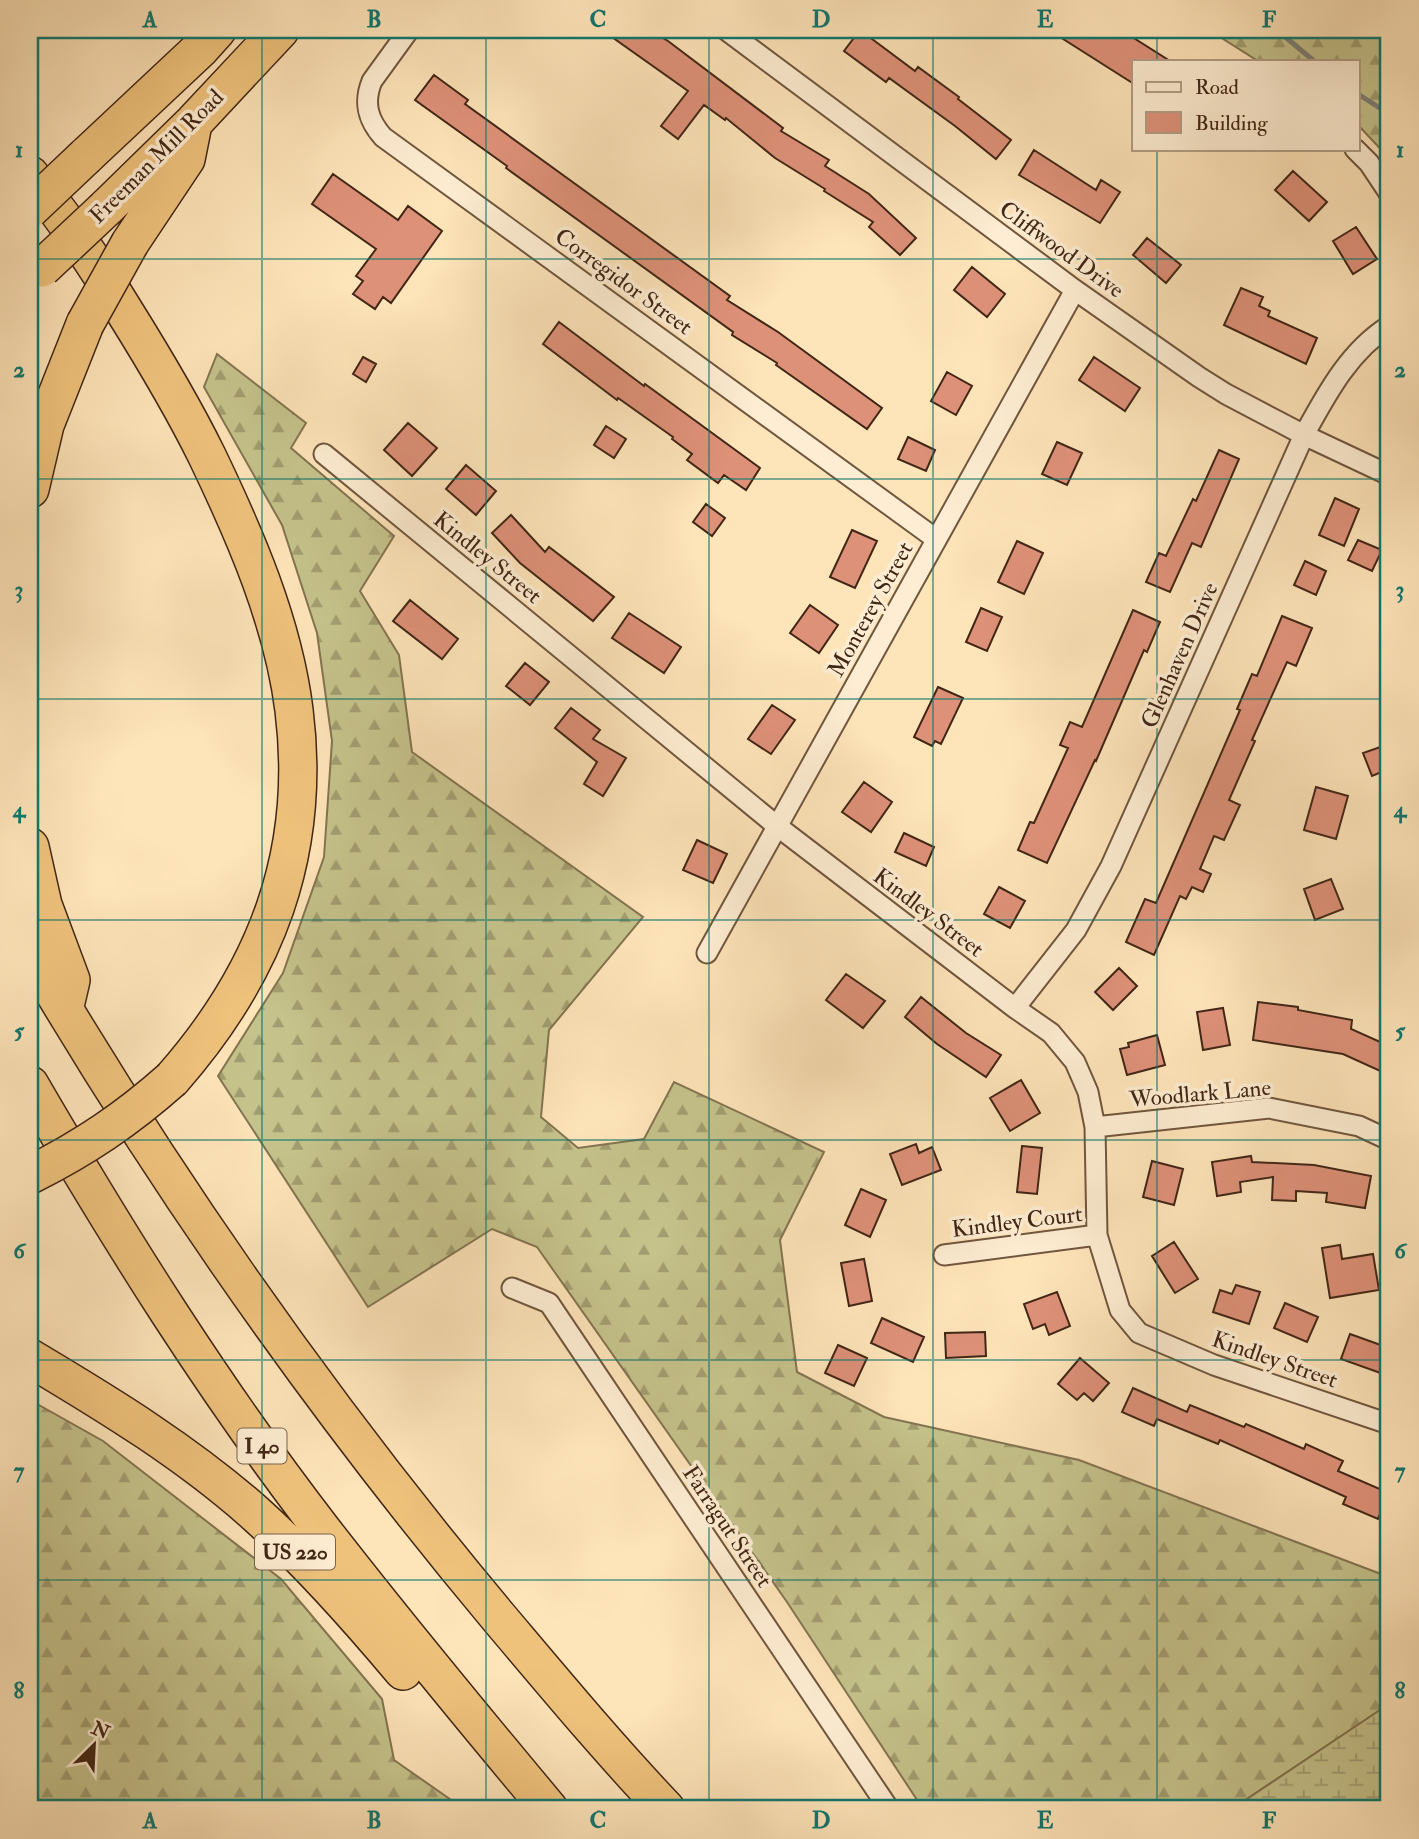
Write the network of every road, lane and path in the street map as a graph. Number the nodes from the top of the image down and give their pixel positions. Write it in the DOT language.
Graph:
graph roads {
  1 [pos="217,30"];
  2 [pos="279,30"];
  3 [pos="409,30"];
  4 [pos="726,30"];
  5 [pos="194,122"];
  6 [pos="1356,150"];
  7 [pos="30,175"];
  8 [pos="1389,193"];
  9 [pos="30,209"];
  10 [pos="36,274"];
  11 [pos="1075,290"];
  12 [pos="1389,326"];
  13 [pos="1304,435"];
  14 [pos="324,454"];
  15 [pos="1389,475"];
  16 [pos="30,489"];
  17 [pos="936,539"];
  18 [pos="777,826"];
  19 [pos="30,847"];
  20 [pos="30,952"];
  21 [pos="707,953"];
  22 [pos="1015,1008"];
  23 [pos="64,1010"];
  24 [pos="30,1085"];
  25 [pos="1095,1127"];
  26 [pos="1389,1140"];
  27 [pos="30,1175"];
  28 [pos="1097,1236"];
  29 [pos="944,1255"];
  30 [pos="512,1288"];
  31 [pos="30,1358"];
  32 [pos="1389,1424"];
  33 [pos="539,1797"];
  34 [pos="666,1809"];
  35 [pos="889,1809"];
  1 -- 9 [label="highway, Freeman Mill Road, bridge"];
  2 -- 5 [label="highway, Freeman Mill Road"];
  3 -- 17 [label="street, Corregidor Street"];
  4 -- 11 [label="street, Cliffwood Drive"];
  5 -- 10 [label="highway, Freeman Mill Road, bridge"];
  5 -- 16 [label="highway, bridge"];
  6 -- 8 [label="street"];
  7 -- 27 [label="highway, bridge"];
  11 -- 13 [label="street, Cliffwood Drive"];
  11 -- 17 [label="street, Monterey Street"];
  12 -- 13 [label="street, Glenhaven Drive"];
  13 -- 15 [label="street, Cliffwood Drive"];
  13 -- 22 [label="street, Glenhaven Drive"];
  14 -- 18 [label="street, Kindley Street"];
  17 -- 18 [label="street, Monterey Street"];
  18 -- 21 [label="street, Monterey Street"];
  18 -- 22 [label="street, Kindley Street"];
  19 -- 23 [label="highway"];
  20 -- 23 [label="highway"];
  22 -- 25 [label="street, Kindley Street"];
  23 -- 34 [label="highway"];
  24 -- 33 [label="highway, I 40"];
  25 -- 26 [label="street, Woodlark Lane"];
  25 -- 28 [label="street, Kindley Street"];
  28 -- 29 [label="street, Kindley Court"];
  28 -- 32 [label="street, Kindley Street"];
  30 -- 35 [label="street, Farragut Street"];
  31 -- 33 [label="highway, US 220"];
}
